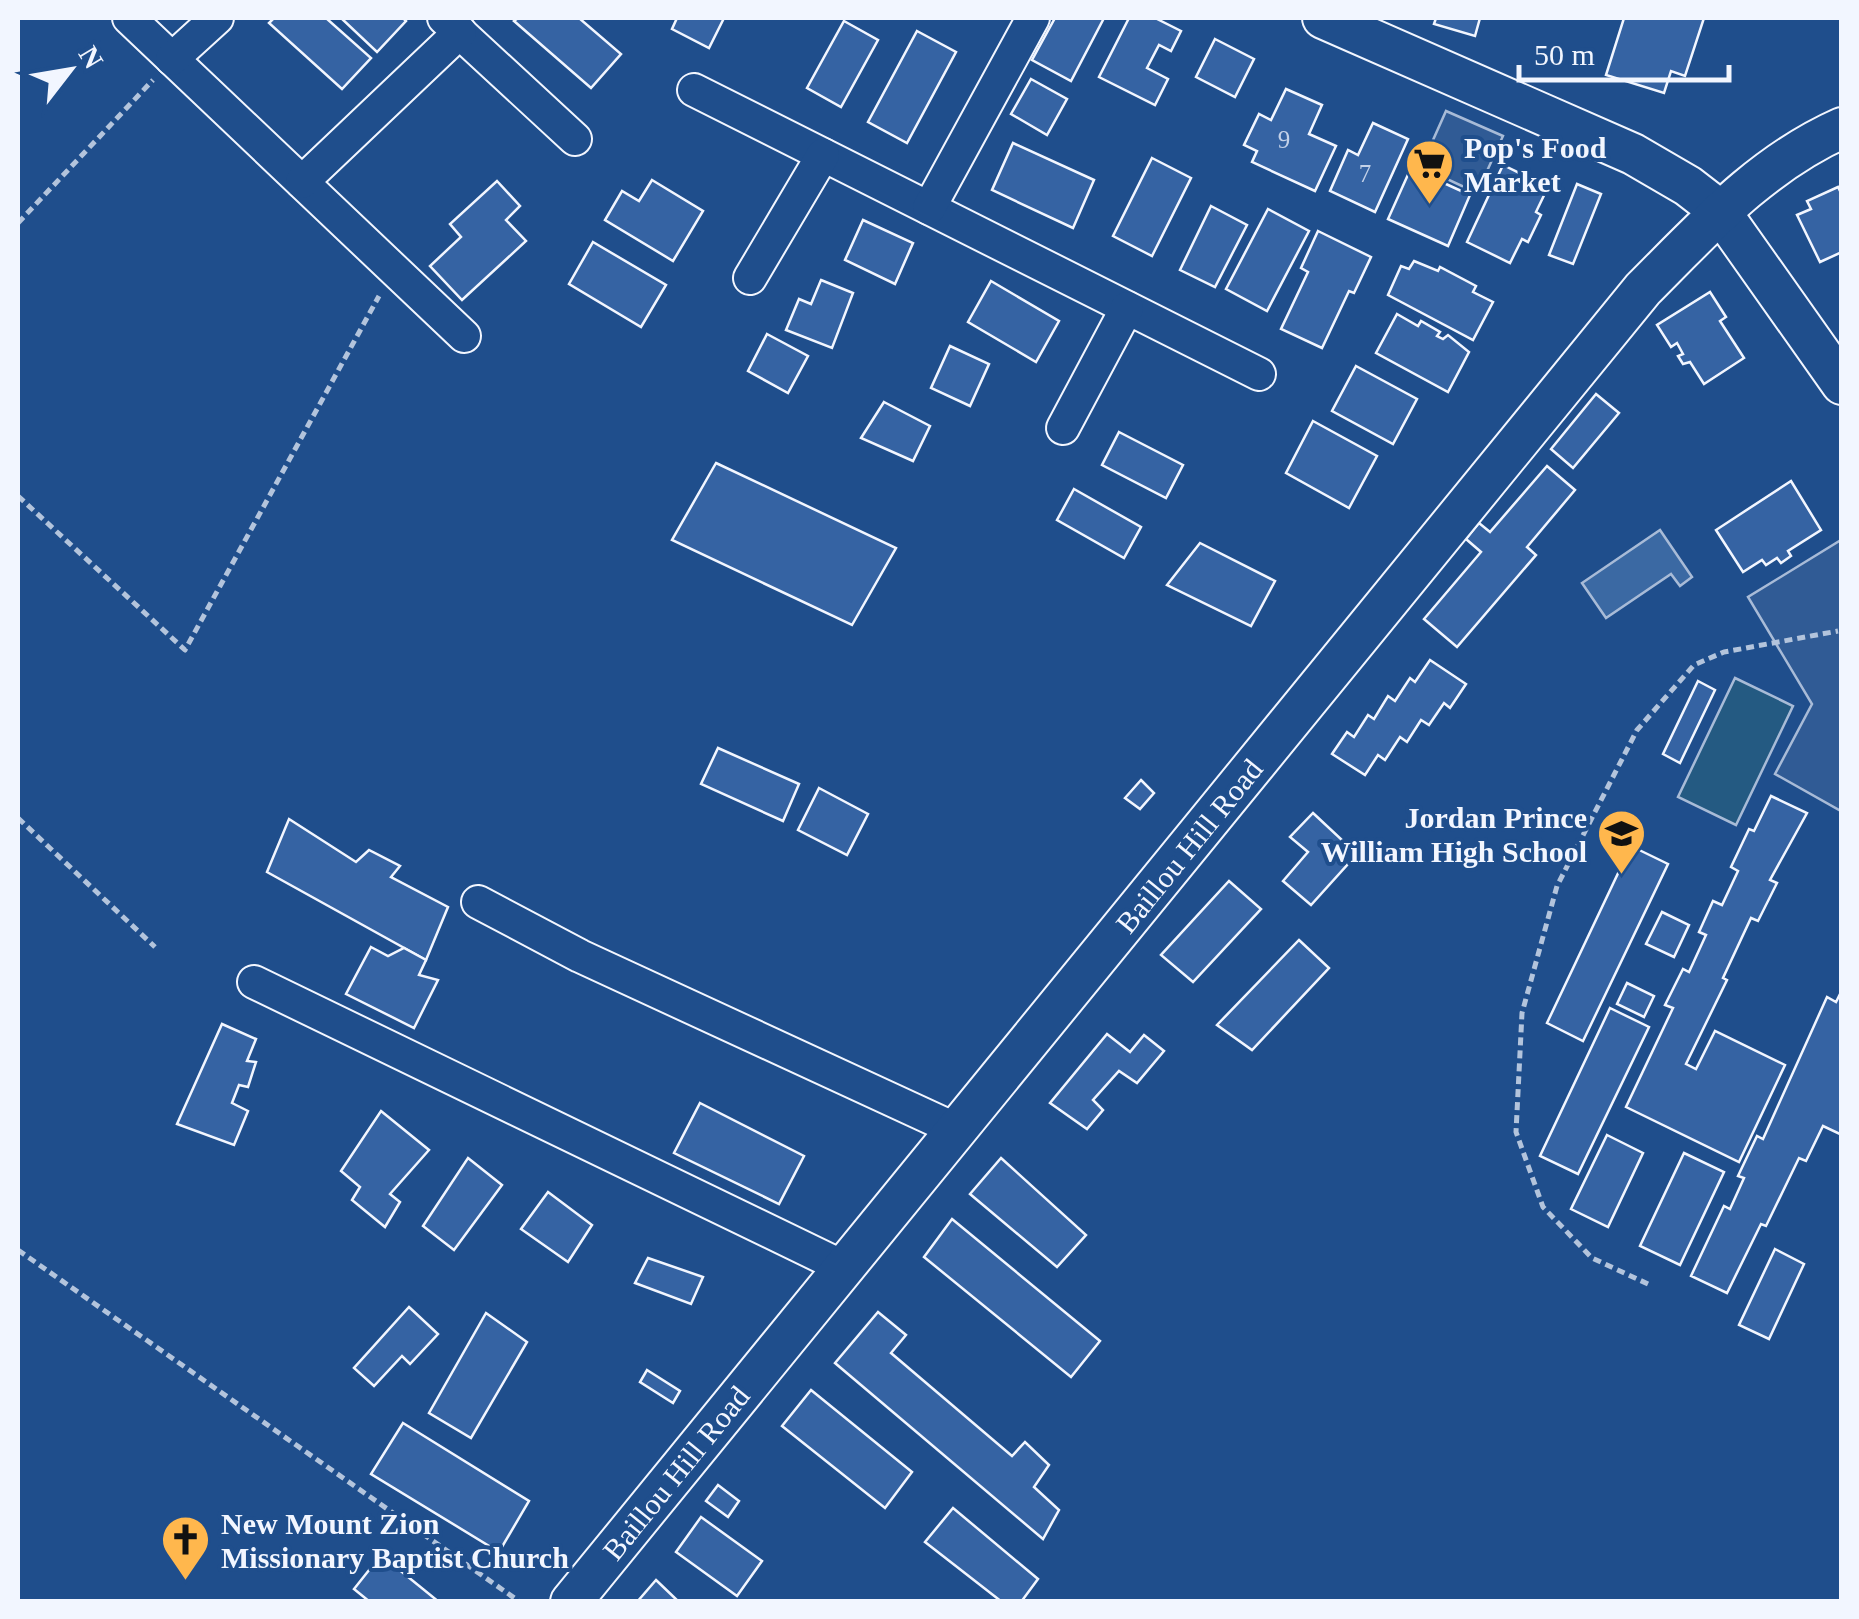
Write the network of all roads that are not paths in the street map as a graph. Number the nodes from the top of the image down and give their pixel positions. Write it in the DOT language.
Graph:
graph roads {
  1 [pos="129,18"];
  2 [pos="217,18"];
  3 [pos="1033,18"];
  4 [pos="1324,18"];
  5 [pos="452,25"];
  6 [pos="172,59"];
  7 [pos="694,90"];
  8 [pos="1842,128"];
  9 [pos="575,139"];
  10 [pos="823,154"];
  11 [pos="302,182"];
  12 [pos="929,208"];
  13 [pos="1719,210"];
  14 [pos="750,278"];
  15 [pos="1127,308"];
  16 [pos="464,336"];
  17 [pos="1259,374"];
  18 [pos="1842,384"];
  19 [pos="1063,428"];
  20 [pos="478,902"];
  21 [pos="254,982"];
  22 [pos="957,1130"];
  23 [pos="845,1268"];
  24 [pos="571,1602"];
  1 -- 6 [label="street"];
  2 -- 6 [label="street"];
  3 -- 12 [label="street"];
  4 -- 13 [label="main road"];
  5 -- 9 [label="street"];
  5 -- 11 [label="street"];
  6 -- 11 [label="street"];
  7 -- 10 [label="street"];
  8 -- 13 [label="main road, Baillou Hill Road"];
  10 -- 12 [label="street"];
  10 -- 14 [label="street"];
  11 -- 16 [label="street"];
  12 -- 15 [label="street"];
  13 -- 18 [label="main road"];
  13 -- 22 [label="main road, Baillou Hill Road"];
  15 -- 17 [label="street"];
  15 -- 19 [label="street"];
  20 -- 22 [label="street"];
  21 -- 23 [label="street"];
  22 -- 23 [label="main road, Baillou Hill Road"];
  23 -- 24 [label="main road, Baillou Hill Road"];
}
